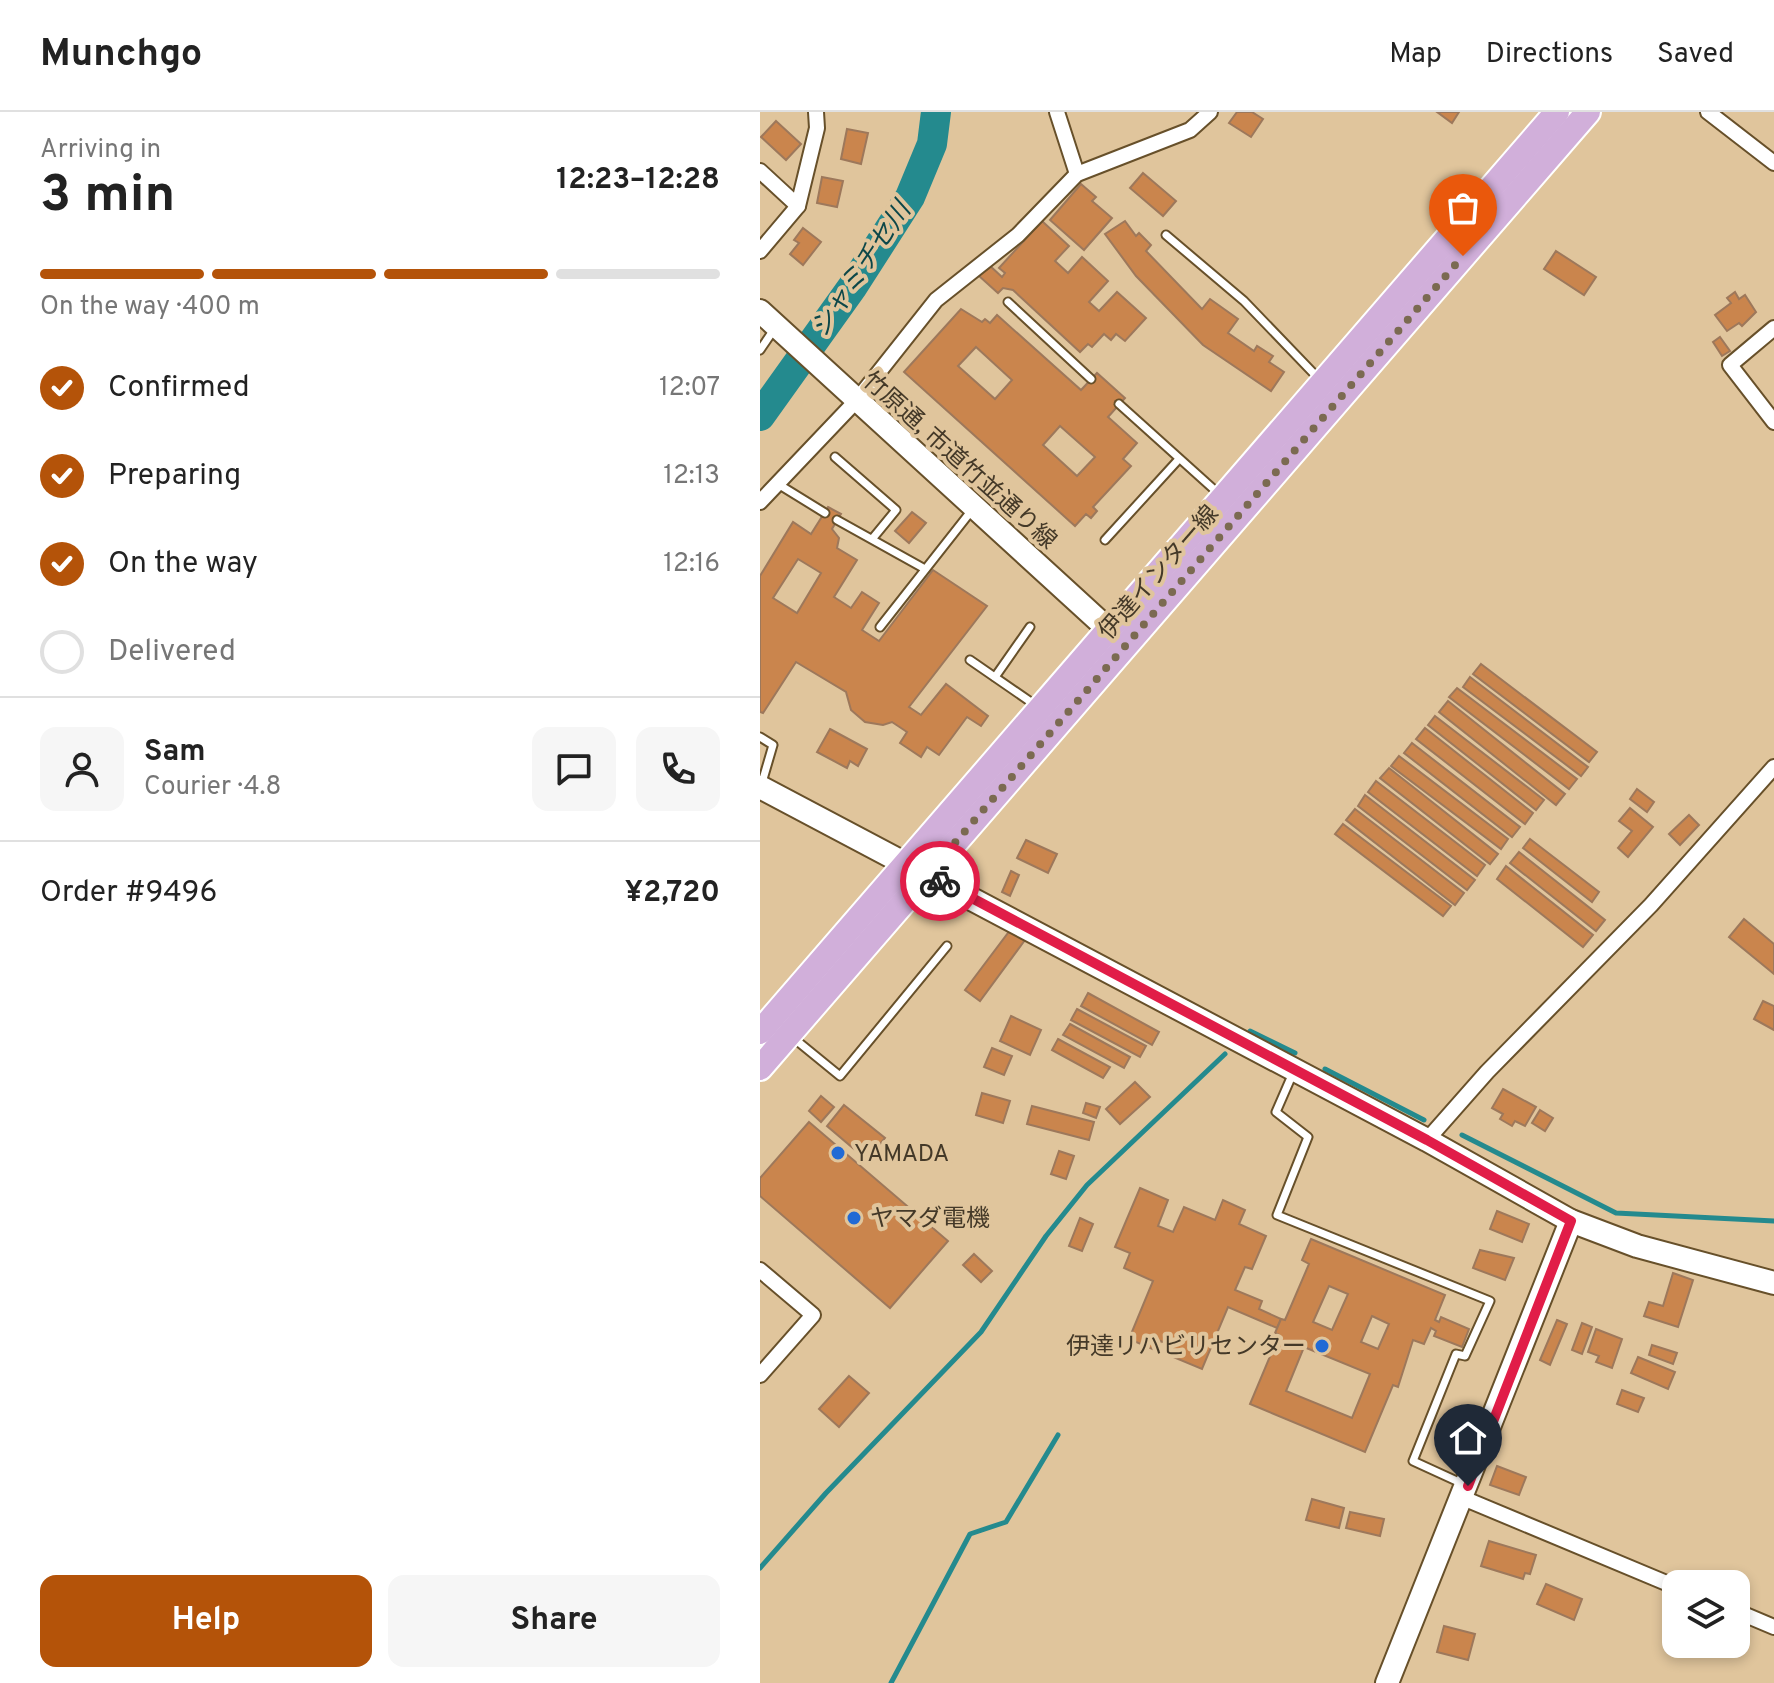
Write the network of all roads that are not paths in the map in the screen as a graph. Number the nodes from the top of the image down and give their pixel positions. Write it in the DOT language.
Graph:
graph roads {
  1 [pos="816,112"];
  2 [pos="1057,112"];
  3 [pos="1210,112"];
  4 [pos="1557,112"];
  5 [pos="1588,112"];
  6 [pos="1708,112"];
  7 [pos="1774,163"];
  8 [pos="760,171"];
  9 [pos="1077,174"];
  10 [pos="798,206"];
  11 [pos="1166,235"];
  12 [pos="760,251"];
  13 [pos="1008,302"];
  14 [pos="774,324"];
  15 [pos="1774,328"];
  16 [pos="760,350"];
  17 [pos="1091,379"];
  18 [pos="1322,382"];
  19 [pos="856,401"];
  20 [pos="1119,404"];
  21 [pos="1774,422"];
  22 [pos="1288,440"];
  23 [pos="835,457"];
  24 [pos="1179,459"];
  25 [pos="776,483"];
  26 [pos="1223,497"];
  27 [pos="760,502"];
  28 [pos="973,508"];
  29 [pos="825,513"];
  30 [pos="837,520"];
  31 [pos="873,538"];
  32 [pos="1105,540"];
  33 [pos="925,569"];
  34 [pos="880,627"];
  35 [pos="1030,627"];
  36 [pos="1117,638"];
  37 [pos="970,660"];
  38 [pos="995,677"];
  39 [pos="1040,708"];
  40 [pos="760,737"];
  41 [pos="1774,767"];
  42 [pos="760,787"];
  43 [pos="917,869"];
  44 [pos="947,946"];
  45 [pos="774,1028"];
  46 [pos="760,1068"];
  47 [pos="1294,1071"];
  48 [pos="1427,1140"];
  49 [pos="1571,1221"];
  50 [pos="760,1270"];
  51 [pos="1774,1283"];
  52 [pos="760,1375"];
  53 [pos="1465,1492"];
  54 [pos="1662,1581"];
  55 [pos="1750,1617"];
  56 [pos="1774,1627"];
  57 [pos="1387,1683"];
  1 -- 10 [label="street"];
  2 -- 9 [label="street"];
  3 -- 9 [label="street"];
  4 -- 18 [label="main road, 伊達インター線"];
  5 -- 22 [label="main road, 伊達インター線"];
  6 -- 7 [label="street"];
  8 -- 10 [label="street"];
  9 -- 19 [label="street"];
  10 -- 12 [label="street"];
  11 -- 18 [label="lane"];
  13 -- 17 [label="lane"];
  14 -- 16 [label="lane"];
  14 -- 19 [label="street, 竹原通, 市道竹並通り線"];
  15 -- 21 [label="street"];
  18 -- 22 [label="main road, 伊達インター線"];
  19 -- 25 [label="street"];
  19 -- 28 [label="street, 竹原通, 市道竹並通り線"];
  20 -- 24 [label="lane"];
  22 -- 26 [label="main road, 伊達インター線"];
  22 -- 36 [label="main road, 伊達インター線"];
  23 -- 31 [label="lane"];
  24 -- 26 [label="lane"];
  24 -- 32 [label="lane"];
  25 -- 27 [label="street"];
  25 -- 29 [label="lane"];
  26 -- 36 [label="main road, 伊達インター線"];
  28 -- 33 [label="lane"];
  28 -- 36 [label="street, 竹原通, 市道竹並通り線"];
  30 -- 31 [label="lane"];
  31 -- 33 [label="lane"];
  33 -- 34 [label="lane"];
  35 -- 38 [label="lane"];
  36 -- 39 [label="main road, 伊達インター線"];
  36 -- 43 [label="main road, 伊達インター線"];
  37 -- 38 [label="lane"];
  38 -- 39 [label="lane"];
  39 -- 43 [label="main road, 伊達インター線"];
  40 -- 42 [label="lane"];
  41 -- 48 [label="street"];
  42 -- 43 [label="street"];
  43 -- 45 [label="main road, 伊達インター線"];
  43 -- 47 [label="street"];
  44 -- 45 [label="lane"];
  45 -- 46 [label="main road, 伊達インター線"];
  47 -- 48 [label="street"];
  47 -- 53 [label="lane"];
  48 -- 49 [label="street"];
  49 -- 51 [label="street"];
  49 -- 53 [label="street"];
  50 -- 52 [label="street"];
  53 -- 54 [label="street"];
  53 -- 57 [label="street"];
  55 -- 56 [label="street"];
}
